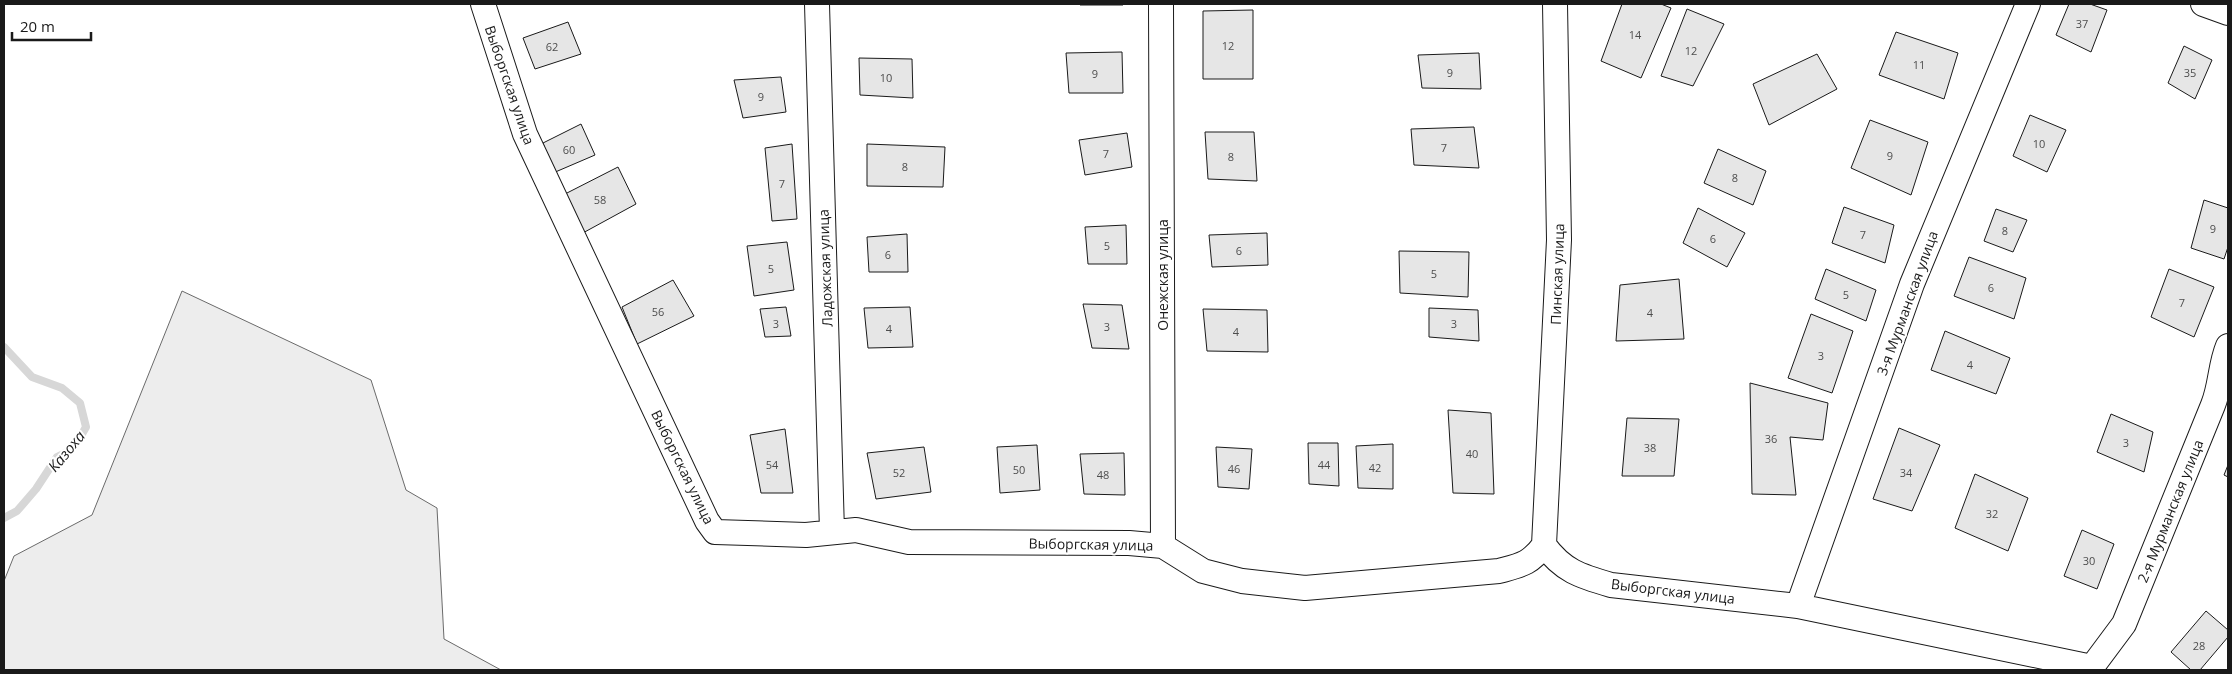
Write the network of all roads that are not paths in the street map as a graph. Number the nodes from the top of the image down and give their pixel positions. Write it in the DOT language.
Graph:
graph roads {
  1 [pos="484,4"];
  2 [pos="817,4"];
  3 [pos="1161,4"];
  4 [pos="1555,4"];
  5 [pos="2028,4"];
  6 [pos="2203,4"];
  7 [pos="2228,13"];
  8 [pos="2228,346"];
  9 [pos="832,532"];
  10 [pos="1544,545"];
  11 [pos="1163,546"];
  12 [pos="1798,606"];
  13 [pos="2093,669"];
  1 -- 9 [label="street, Выборгская улица"];
  2 -- 9 [label="street, Ладожская улица"];
  3 -- 11 [label="street, Онежская улица"];
  4 -- 10 [label="street, Пинская улица"];
  5 -- 12 [label="street, 3-я Мурманская улица"];
  6 -- 7 [label="street"];
  8 -- 13 [label="street, 2-я Мурманская улица"];
  9 -- 11 [label="street, Выборгская улица"];
  10 -- 11 [label="street, Выборгская улица"];
  10 -- 12 [label="street, Выборгская улица"];
  12 -- 13 [label="street, Выборгская улица"];
}
